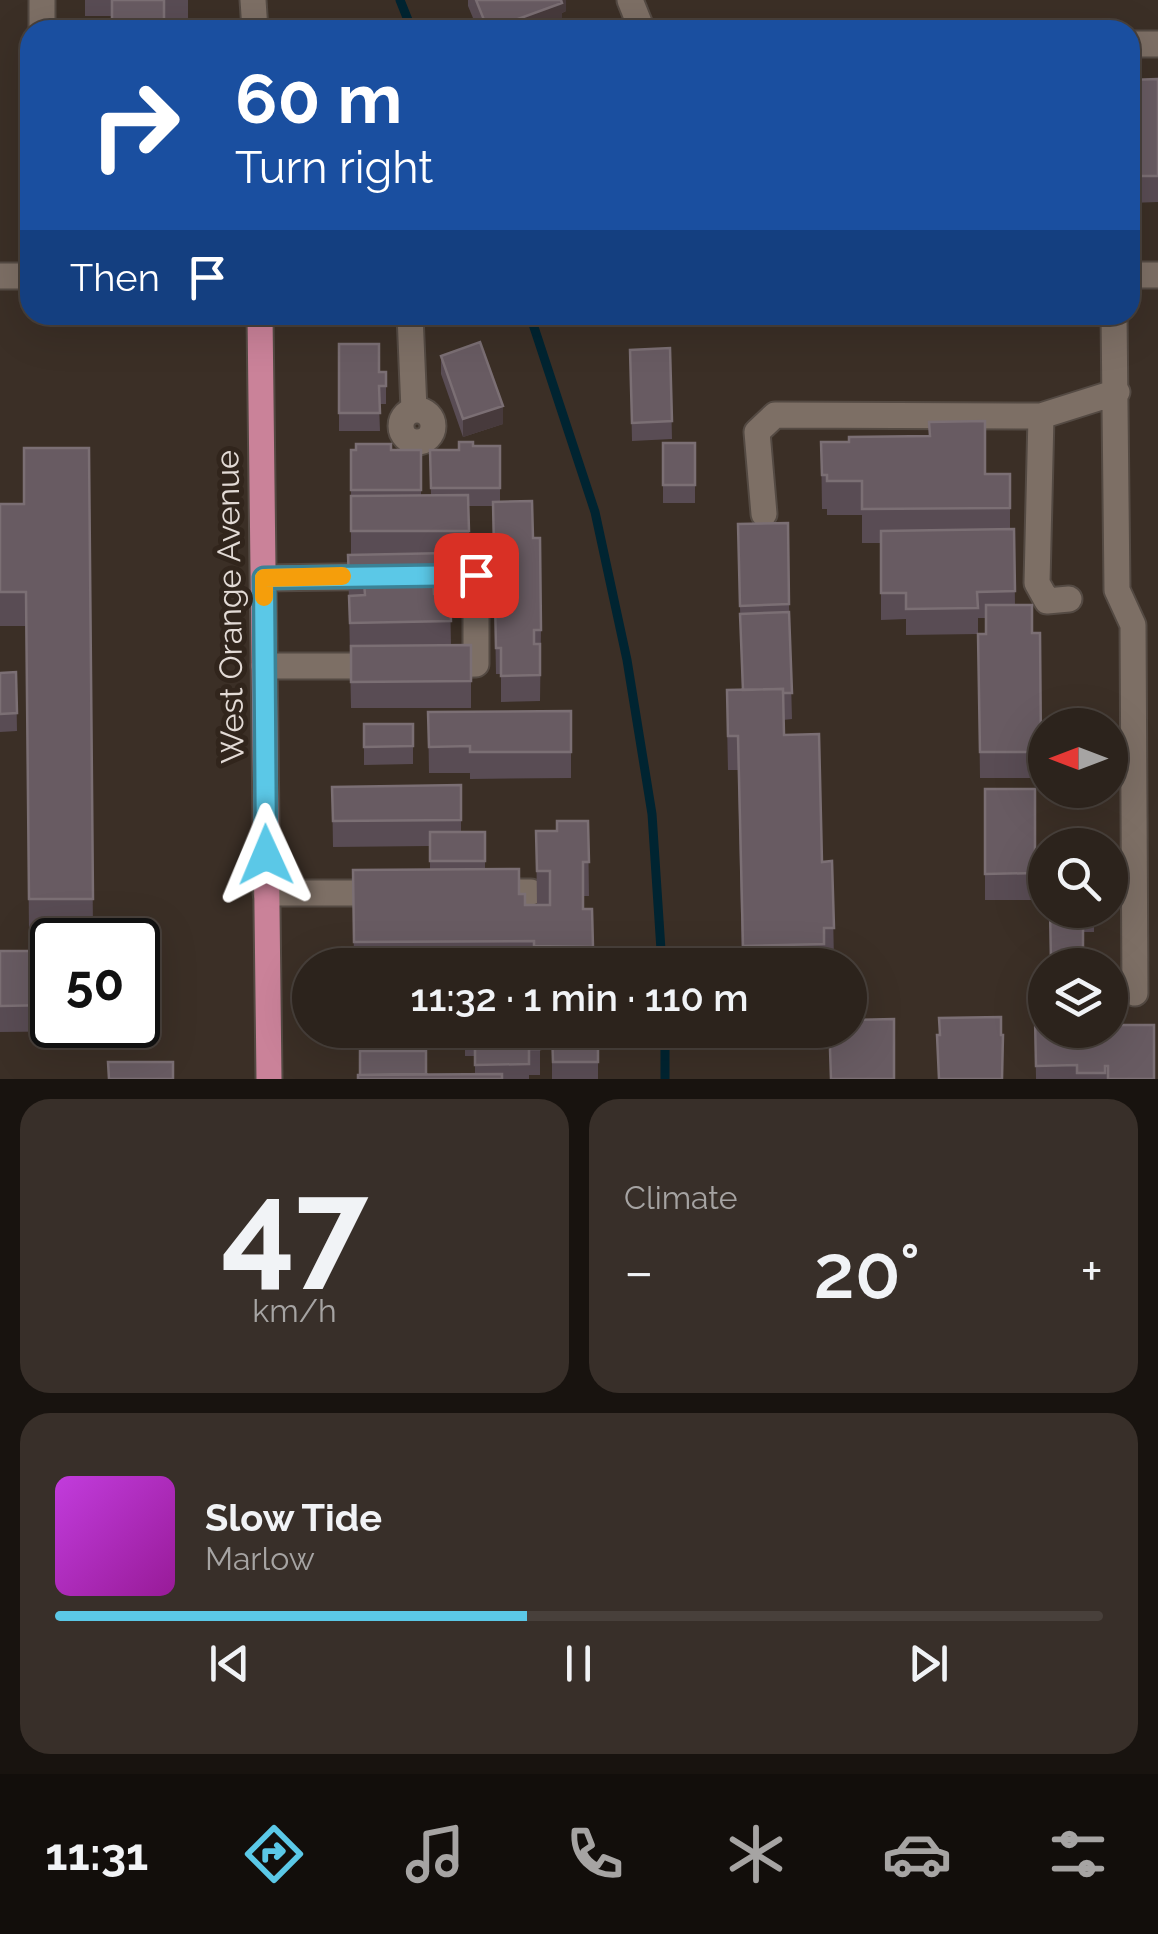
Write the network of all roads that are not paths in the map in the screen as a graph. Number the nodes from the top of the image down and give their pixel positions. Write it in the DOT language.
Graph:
graph roads {
  1 [pos="260,325"];
  2 [pos="410,325"];
  3 [pos="1114,325"];
  4 [pos="1117,392"];
  5 [pos="414,410"];
  6 [pos="1040,416"];
  7 [pos="764,514"];
  8 [pos="264,578"];
  9 [pos="1070,599"];
  10 [pos="264,666"];
  11 [pos="418,892"];
  12 [pos="455,892"];
  13 [pos="531,892"];
  14 [pos="266,893"];
  15 [pos="1136,993"];
  16 [pos="269,1079"];
  1 -- 8 [label="main road, West Orange Avenue"];
  2 -- 5 [label="street"];
  3 -- 4 [label="street"];
  4 -- 6 [label="street"];
  4 -- 15 [label="street"];
  6 -- 7 [label="street"];
  6 -- 9 [label="street"];
  8 -- 10 [label="main road, West Orange Avenue"];
  8 -- 10 [label="street"];
  10 -- 14 [label="main road, West Orange Avenue"];
  11 -- 14 [label="street"];
  12 -- 13 [label="street"];
  14 -- 16 [label="main road, West Orange Avenue"];
}
